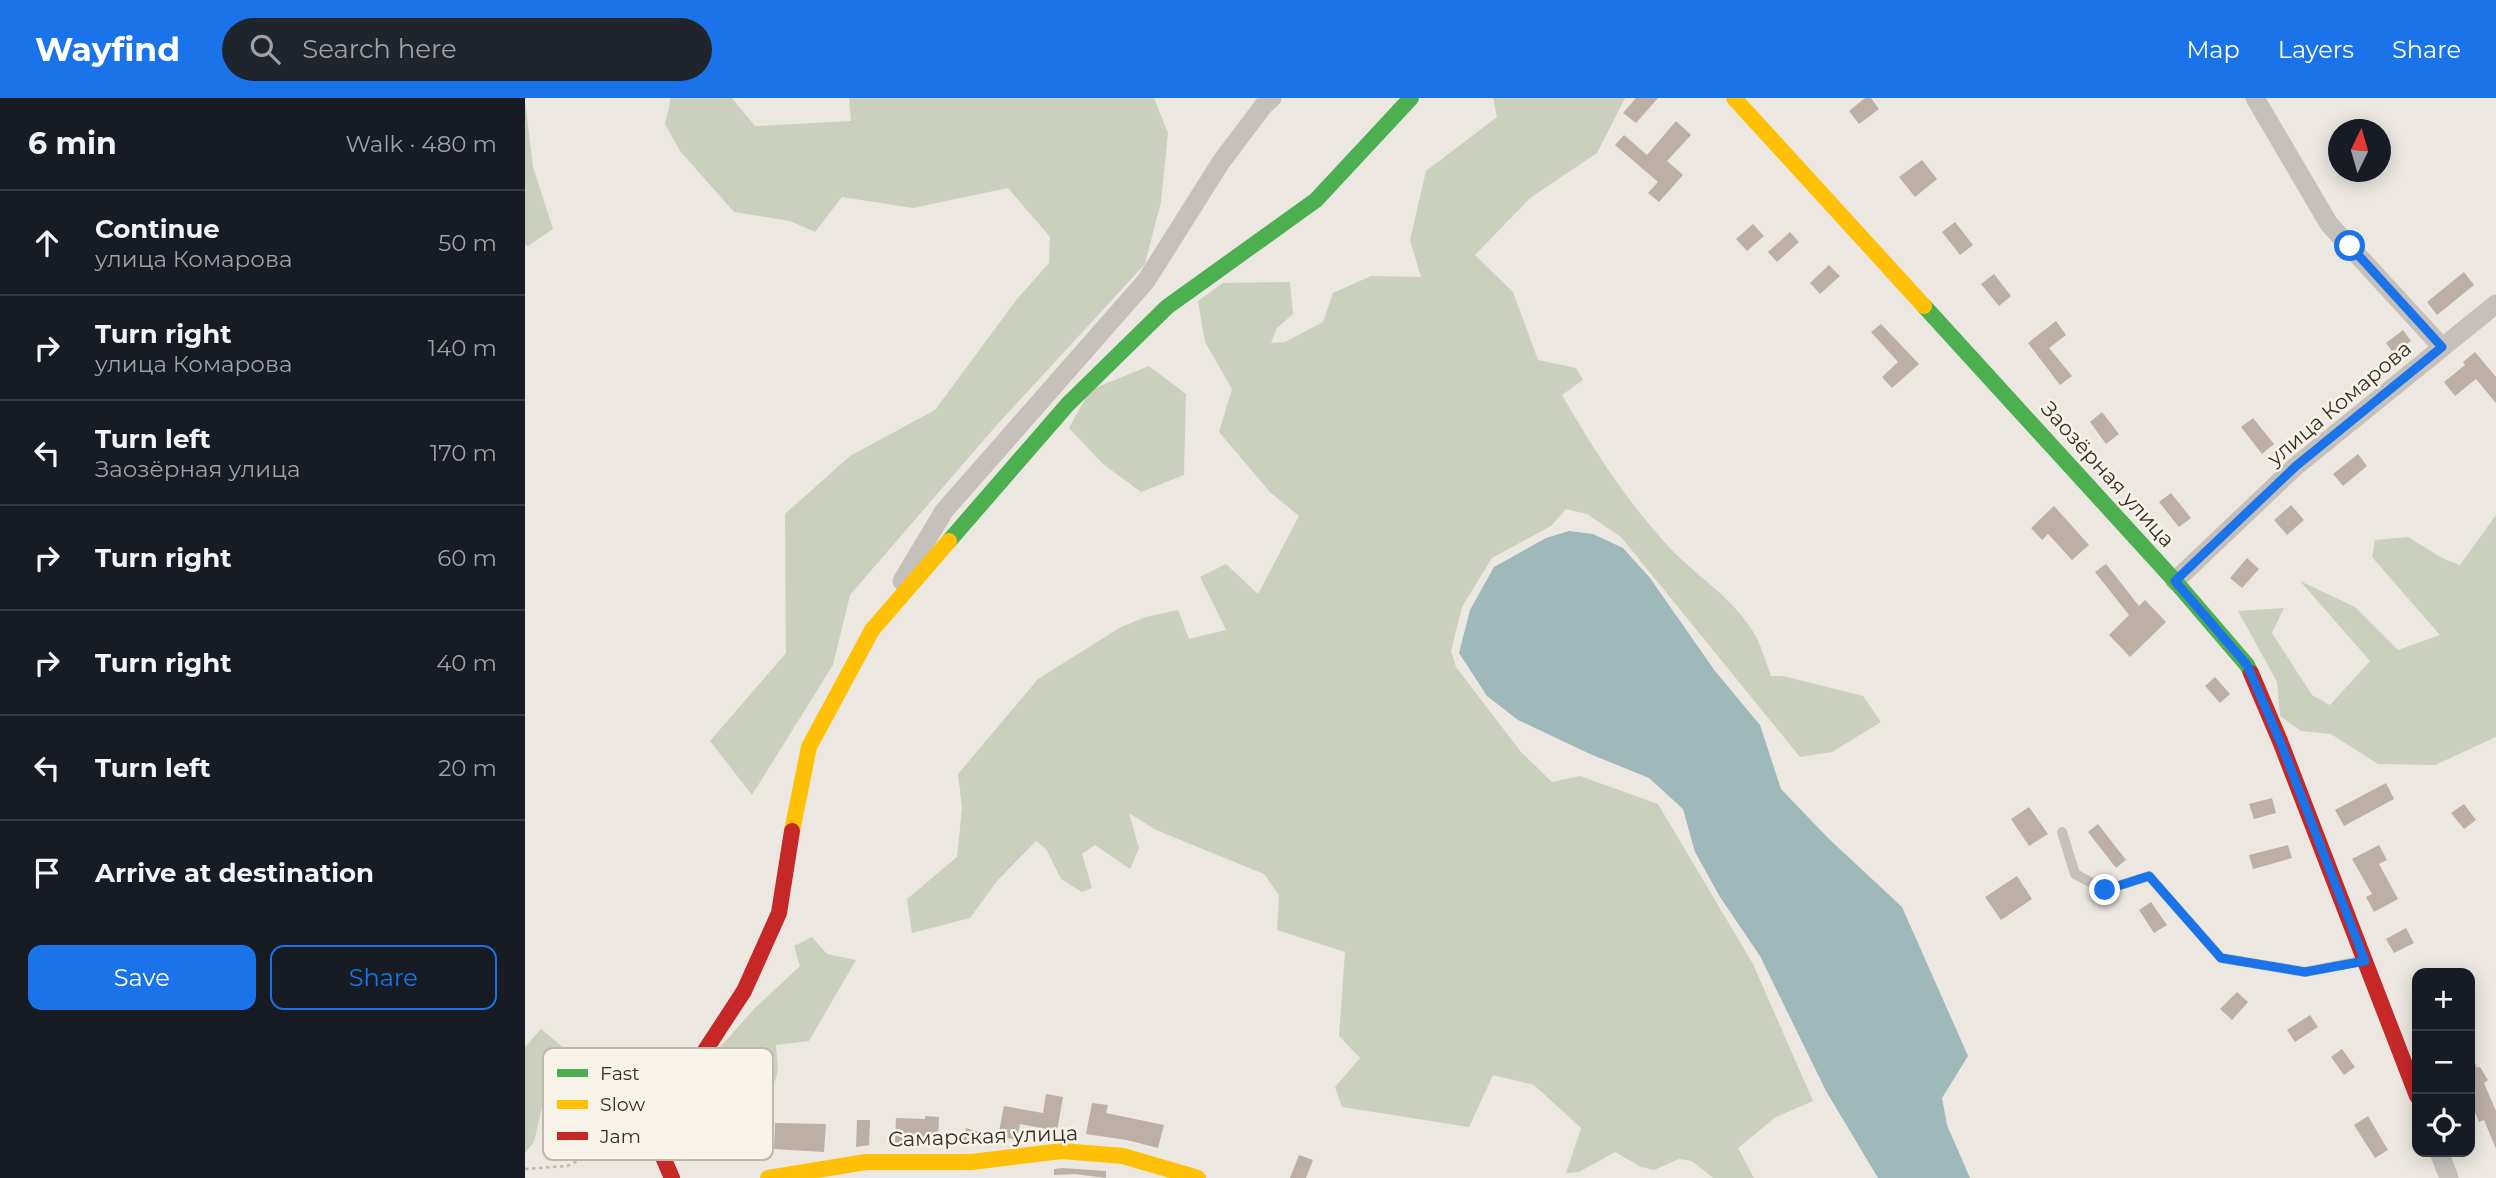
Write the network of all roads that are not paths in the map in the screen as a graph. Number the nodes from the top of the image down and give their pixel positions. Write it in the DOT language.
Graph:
graph roads {
  1 [pos="1272,98"];
  2 [pos="1411,98"];
  3 [pos="1734,98"];
  4 [pos="2255,98"];
  5 [pos="2496,304"];
  6 [pos="2442,347"];
  7 [pos="2175,581"];
  8 [pos="872,630"];
  9 [pos="2062,832"];
  10 [pos="2365,961"];
  11 [pos="707,1048"];
  12 [pos="2416,1094"];
  13 [pos="2441,1157"];
  14 [pos="664,1160"];
  15 [pos="672,1178"];
  16 [pos="768,1178"];
  17 [pos="1198,1178"];
  18 [pos="2449,1178"];
  1 -- 8 [label="street"];
  2 -- 8 [label="street"];
  3 -- 7 [label="street, Заозёрная улица"];
  4 -- 6 [label="street, улица Комарова"];
  5 -- 6 [label="street, улица Комарова"];
  6 -- 7 [label="street, улица Комарова"];
  7 -- 10 [label="street, Заозёрная улица"];
  8 -- 11 [label="street"];
  9 -- 10 [label="lane"];
  10 -- 12 [label="street, Заозёрная улица"];
  13 -- 18 [label="street"];
  14 -- 15 [label="street"];
  16 -- 17 [label="street, Самарская улица"];
}
